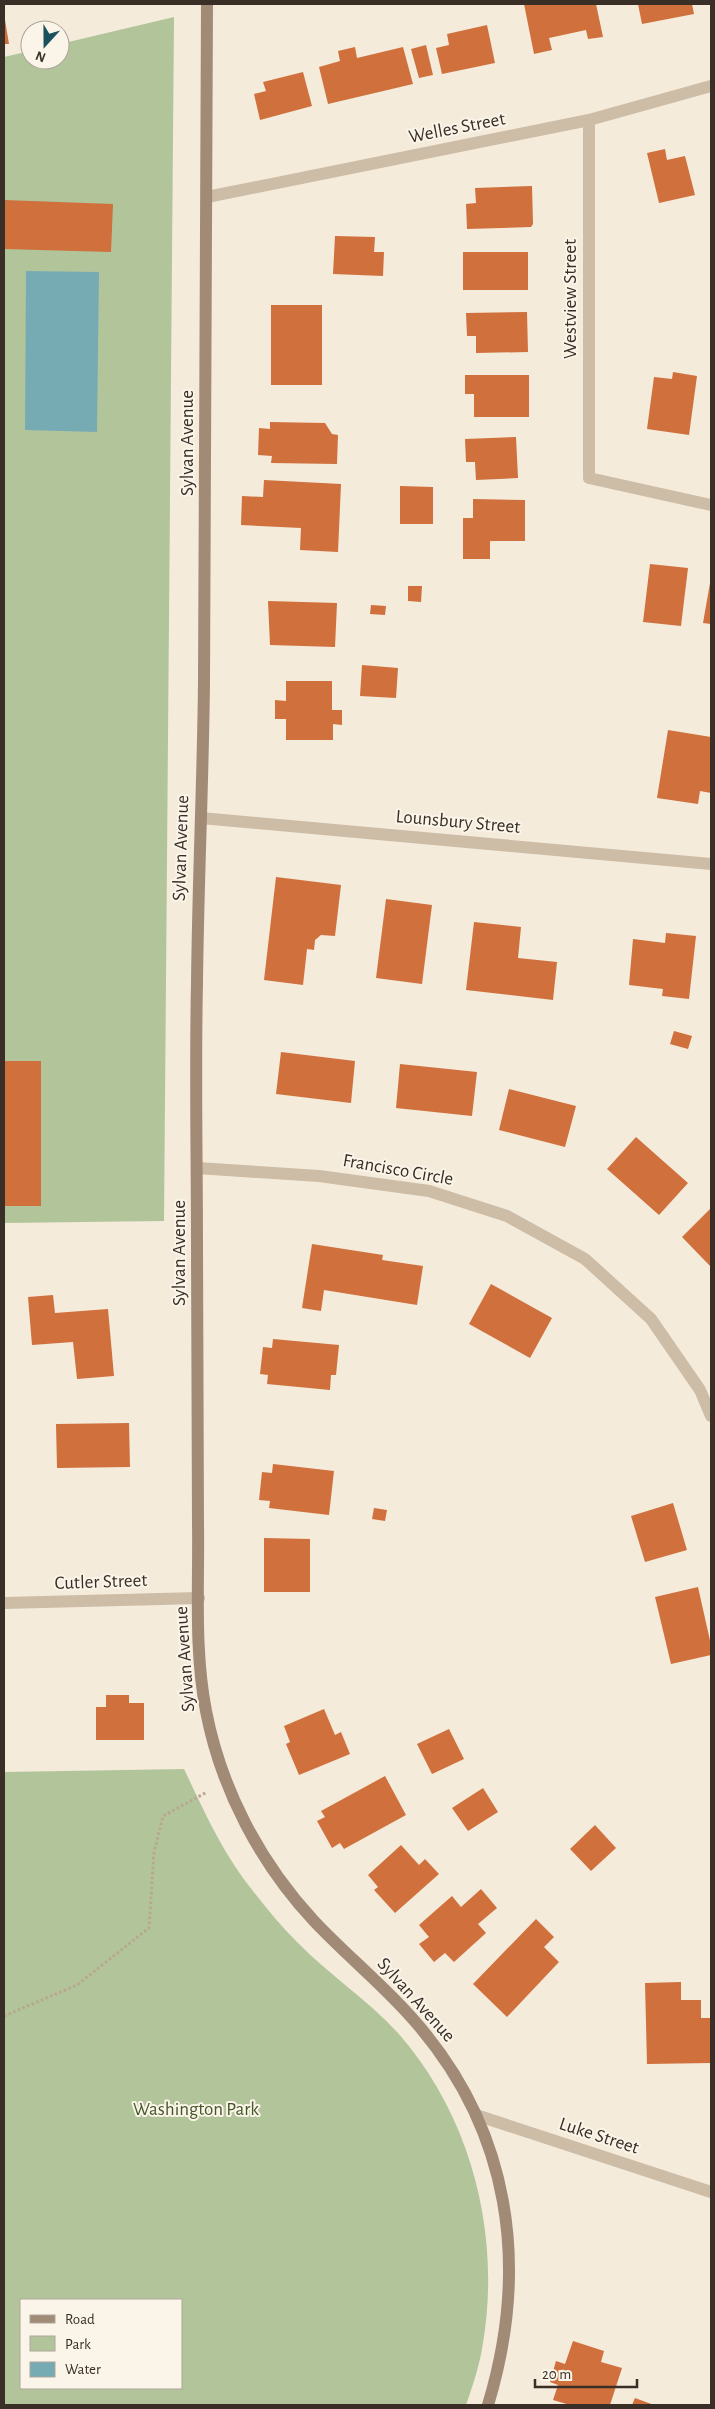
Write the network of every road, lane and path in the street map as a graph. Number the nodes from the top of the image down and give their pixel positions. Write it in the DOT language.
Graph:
graph roads {
  1 [pos="207,4"];
  2 [pos="711,86"];
  3 [pos="589,120"];
  4 [pos="207,197"];
  5 [pos="711,505"];
  6 [pos="201,818"];
  7 [pos="711,864"];
  8 [pos="197,1168"];
  9 [pos="711,1416"];
  10 [pos="198,1598"];
  11 [pos="4,1603"];
  12 [pos="227,1781"];
  13 [pos="4,2016"];
  14 [pos="476,2115"];
  15 [pos="711,2192"];
  16 [pos="488,2405"];
  1 -- 4 [label="street, Sylvan Avenue"];
  2 -- 3 [label="street, Welles Street"];
  3 -- 4 [label="street, Welles Street"];
  3 -- 5 [label="street, Westview Street"];
  4 -- 6 [label="street, Sylvan Avenue"];
  6 -- 7 [label="street, Lounsbury Street"];
  6 -- 8 [label="street, Sylvan Avenue"];
  8 -- 9 [label="street, Francisco Circle"];
  8 -- 10 [label="street, Sylvan Avenue"];
  10 -- 11 [label="street, Cutler Street"];
  10 -- 12 [label="street, Sylvan Avenue"];
  12 -- 13 [label="path"];
  12 -- 14 [label="street, Sylvan Avenue"];
  14 -- 15 [label="street, Luke Street"];
  14 -- 16 [label="street, Sylvan Avenue"];
}
